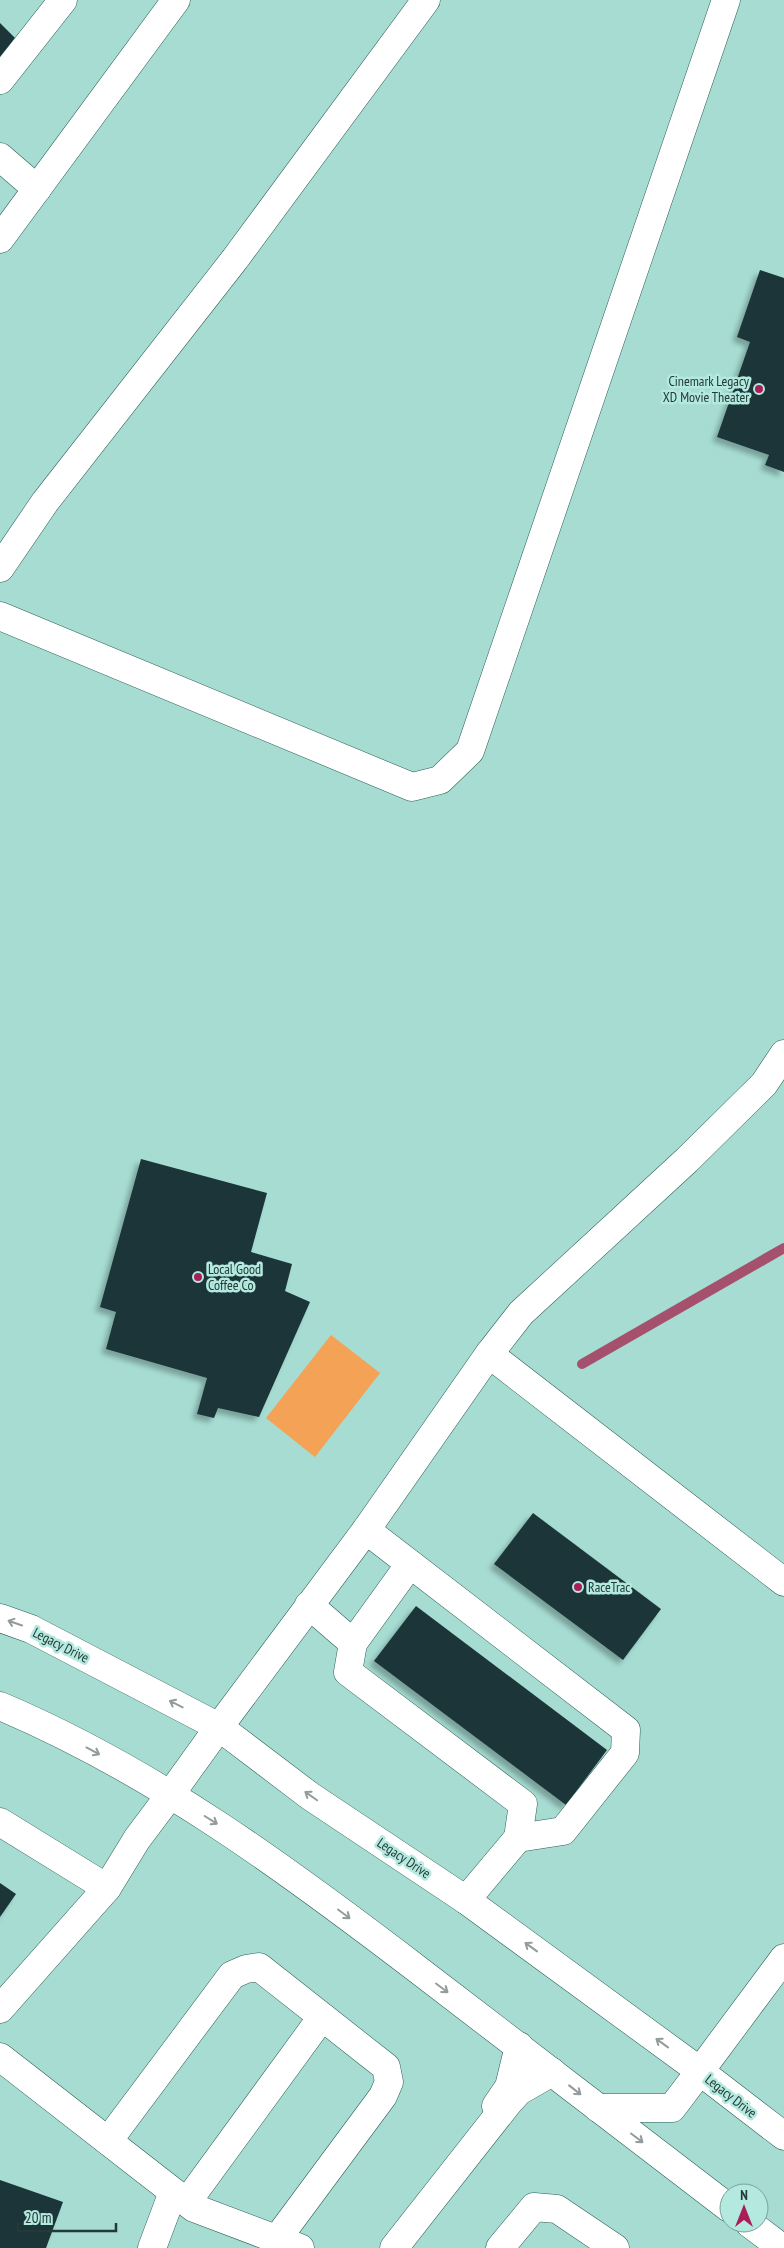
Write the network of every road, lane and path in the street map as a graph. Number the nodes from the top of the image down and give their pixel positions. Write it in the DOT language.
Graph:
graph roads {
  1 [pos="63,0"];
  2 [pos="176,0"];
  3 [pos="426,0"];
  4 [pos="726,0"];
  5 [pos="0,80"];
  6 [pos="0,157"];
  7 [pos="37,189"];
  8 [pos="0,239"];
  9 [pos="0,568"];
  10 [pos="0,616"];
  11 [pos="784,1054"];
  12 [pos="489,1354"];
  13 [pos="366,1530"];
  14 [pos="410,1564"];
  15 [pos="784,1582"];
  16 [pos="309,1605"];
  17 [pos="0,1618"];
  18 [pos="353,1643"];
  19 [pos="0,1706"];
  20 [pos="219,1727"];
  21 [pos="170,1795"];
  22 [pos="0,1822"];
  23 [pos="518,1838"];
  24 [pos="107,1888"];
  25 [pos="466,1900"];
  26 [pos="784,1958"];
  27 [pos="0,2009"];
  28 [pos="322,2017"];
  29 [pos="519,2046"];
  30 [pos="0,2057"];
  31 [pos="697,2069"];
  32 [pos="552,2072"];
  33 [pos="598,2108"];
  34 [pos="480,2136"];
  35 [pos="784,2136"];
  36 [pos="108,2141"];
  37 [pos="180,2197"];
  38 [pos="719,2200"];
  39 [pos="762,2233"];
  40 [pos="288,2244"];
  41 [pos="152,2248"];
  42 [pos="394,2248"];
  43 [pos="500,2248"];
  44 [pos="615,2248"];
  45 [pos="782,2248"];
  1 -- 5 [label="main road"];
  2 -- 7 [label="main road"];
  3 -- 9 [label="main road"];
  4 -- 10 [label="main road"];
  6 -- 7 [label="main road"];
  7 -- 8 [label="main road"];
  11 -- 12 [label="main road"];
  12 -- 13 [label="main road"];
  12 -- 15 [label="main road"];
  13 -- 14 [label="main road"];
  13 -- 16 [label="main road"];
  14 -- 18 [label="main road"];
  14 -- 23 [label="main road"];
  16 -- 18 [label="main road"];
  16 -- 20 [label="main road"];
  20 -- 17 [label="main road, Legacy Drive, one-way"];
  18 -- 23 [label="main road"];
  19 -- 21 [label="main road, one-way"];
  20 -- 21 [label="main road"];
  25 -- 20 [label="main road, Legacy Drive, one-way"];
  21 -- 24 [label="main road"];
  21 -- 29 [label="main road, one-way"];
  22 -- 24 [label="main road"];
  23 -- 25 [label="main road"];
  24 -- 27 [label="main road"];
  31 -- 25 [label="main road, Legacy Drive, one-way"];
  26 -- 31 [label="main road"];
  28 -- 36 [label="main road"];
  28 -- 37 [label="main road"];
  28 -- 40 [label="main road"];
  29 -- 32 [label="main road"];
  29 -- 34 [label="main road"];
  30 -- 36 [label="main road"];
  31 -- 33 [label="main road"];
  31 -- 35 [label="main road, Legacy Drive"];
  32 -- 33 [label="main road, one-way"];
  32 -- 34 [label="main road"];
  33 -- 38 [label="main road, one-way"];
  34 -- 42 [label="main road"];
  36 -- 37 [label="main road"];
  37 -- 40 [label="main road"];
  37 -- 41 [label="main road"];
  39 -- 45 [label="main road"];
  43 -- 44 [label="main road"];
}
